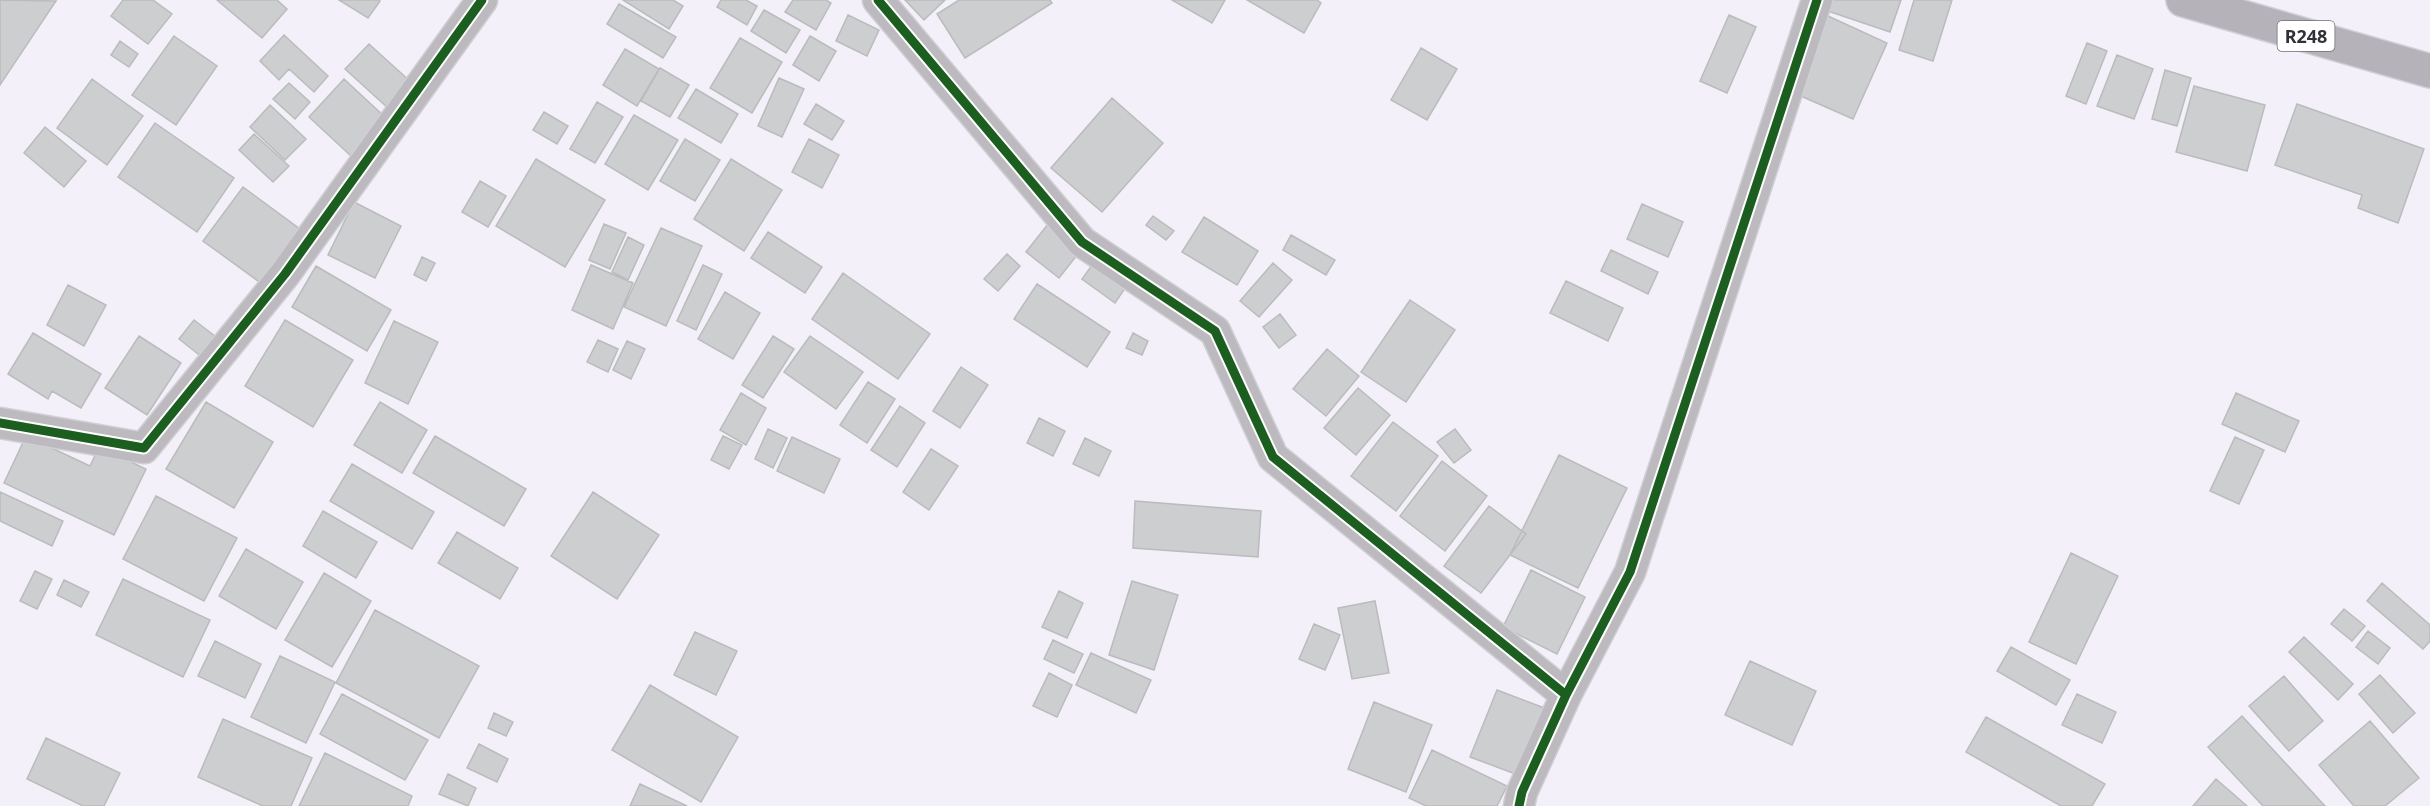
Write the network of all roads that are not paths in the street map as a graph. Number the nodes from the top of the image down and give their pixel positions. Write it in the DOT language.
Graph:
graph roads {
  1 [pos="482,0"];
  2 [pos="878,0"];
  3 [pos="1817,0"];
  4 [pos="2183,0"];
  5 [pos="2430,71"];
  6 [pos="0,423"];
  7 [pos="1566,695"];
  8 [pos="1519,806"];
  1 -- 6 [label="street"];
  2 -- 7 [label="street"];
  3 -- 7 [label="street"];
  4 -- 5 [label="main road, R248"];
  7 -- 8 [label="street"];
}
